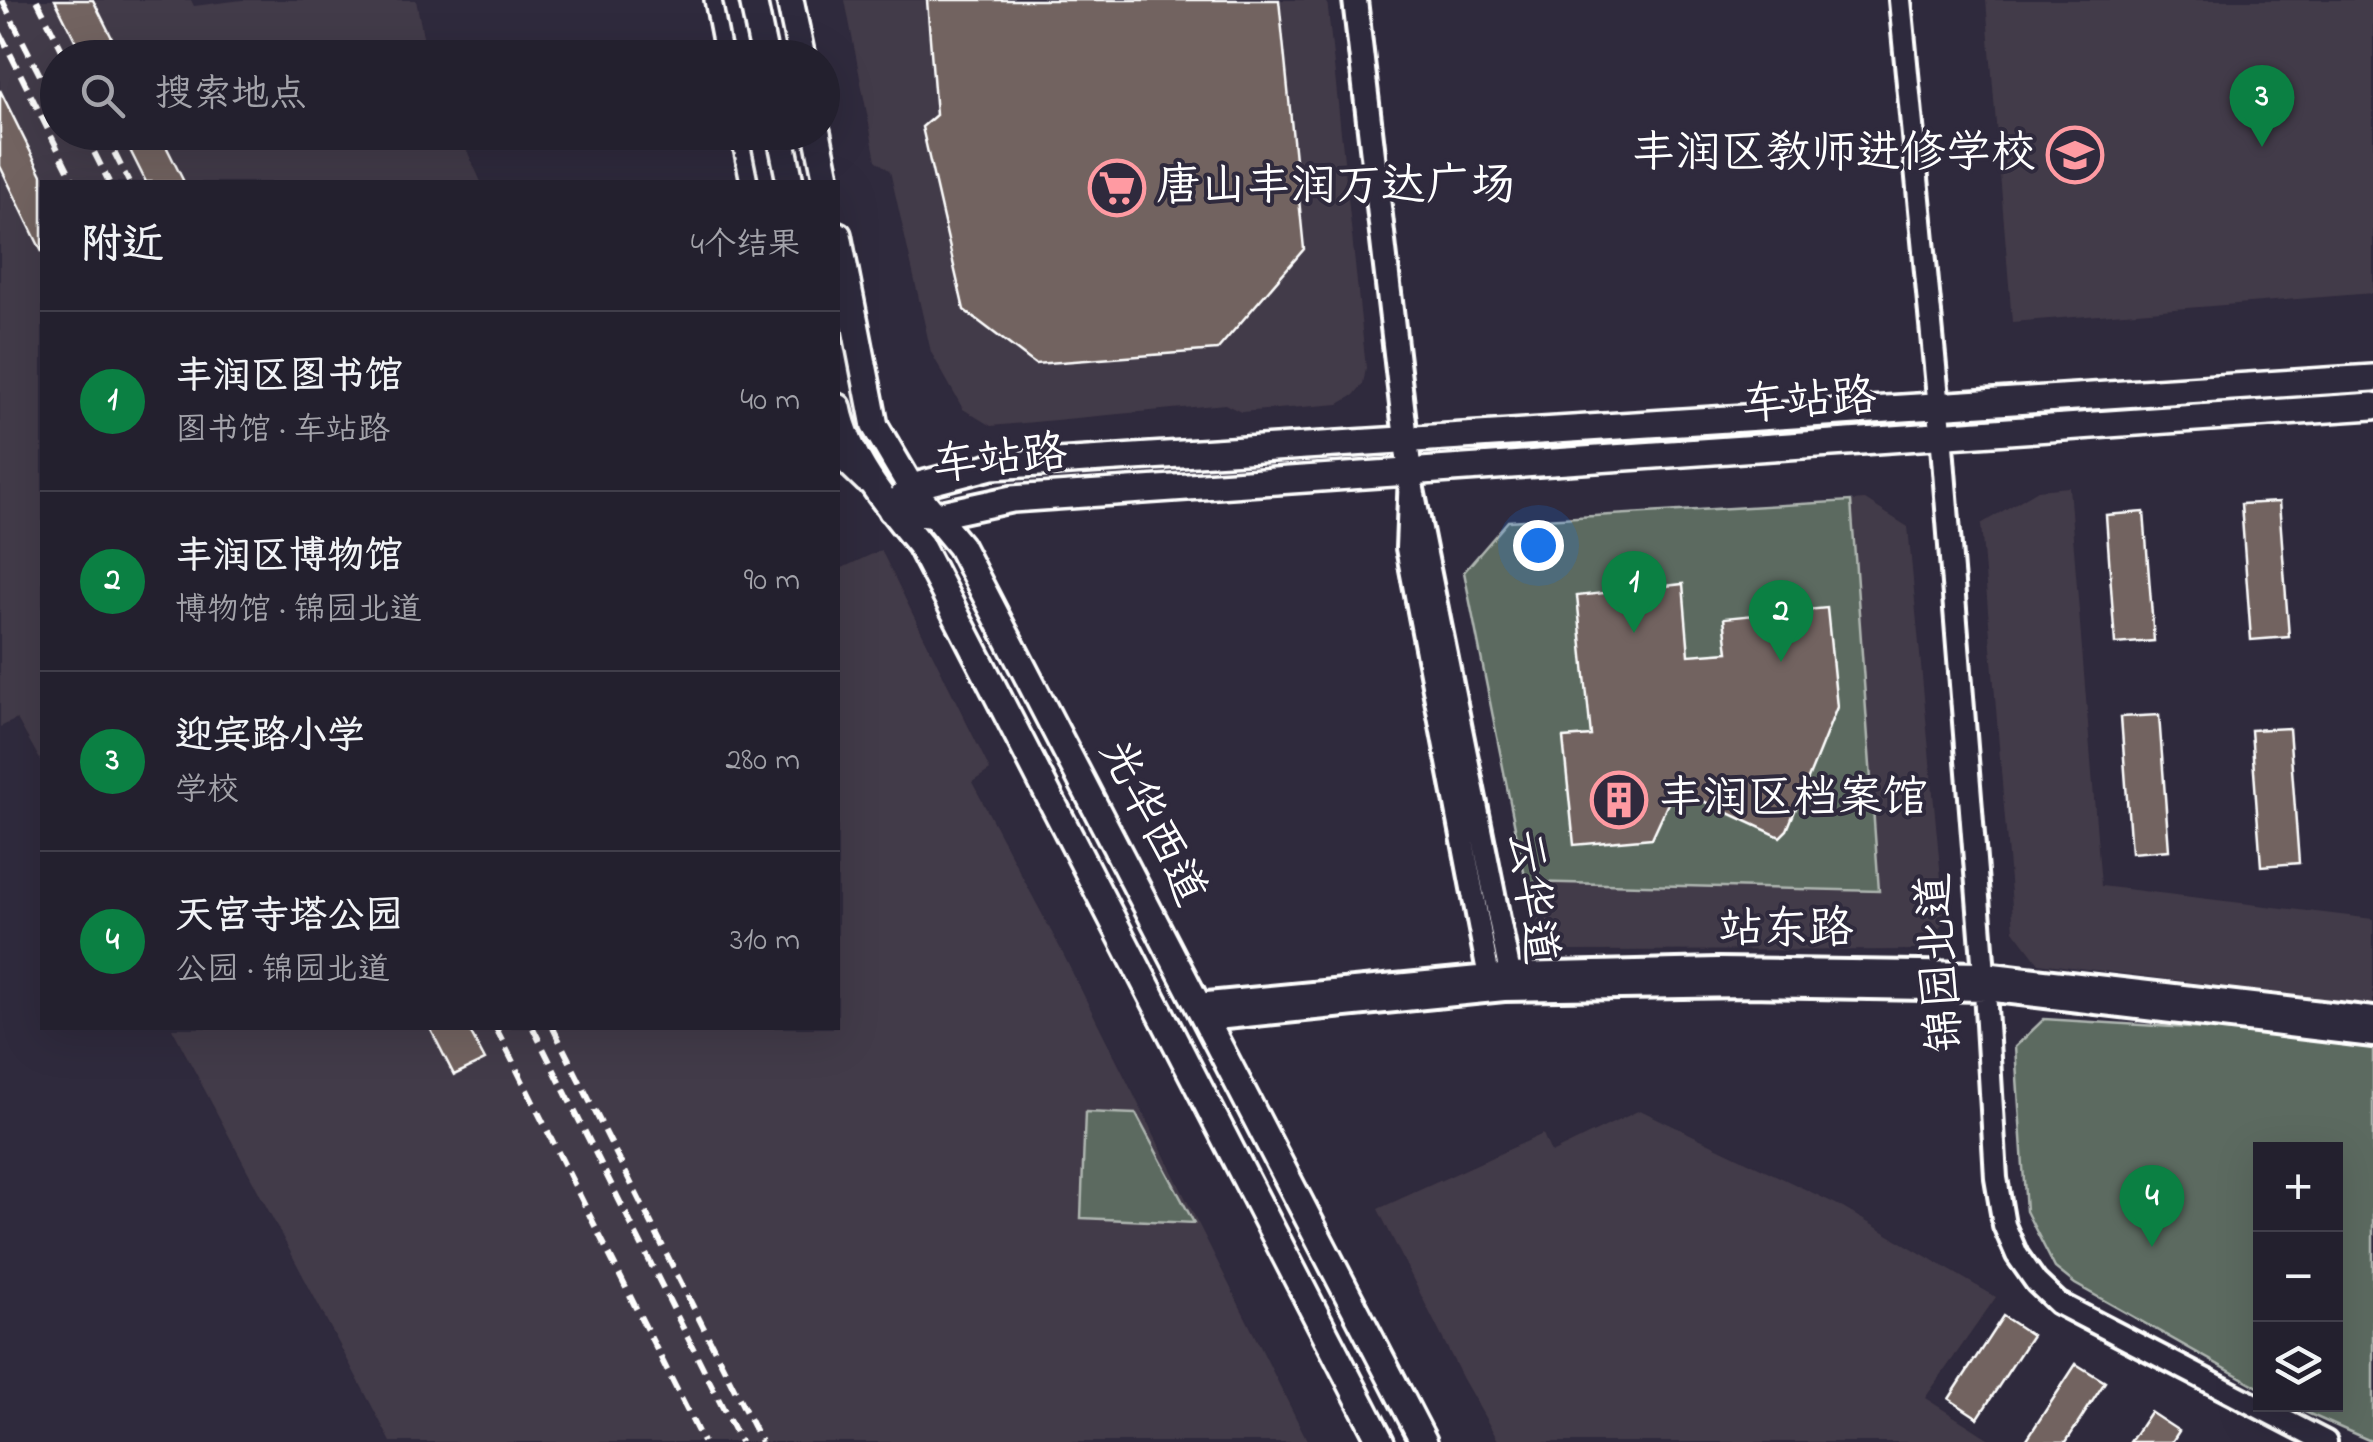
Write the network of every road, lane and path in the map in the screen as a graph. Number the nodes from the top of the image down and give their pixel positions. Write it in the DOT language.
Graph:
graph roads {
  1 [pos="712,0"];
  2 [pos="754,0"];
  3 [pos="790,0"];
  4 [pos="1355,0"];
  5 [pos="1900,0"];
  6 [pos="720,40"];
  7 [pos="762,40"];
  8 [pos="798,40"];
  9 [pos="743,150"];
  10 [pos="784,150"];
  11 [pos="821,150"];
  12 [pos="749,180"];
  13 [pos="790,180"];
  14 [pos="827,180"];
  15 [pos="840,245"];
  16 [pos="2373,378"];
  17 [pos="2373,406"];
  18 [pos="1939,408"];
  19 [pos="840,418"];
  20 [pos="1941,436"];
  21 [pos="1403,440"];
  22 [pos="840,461"];
  23 [pos="1410,474"];
  24 [pos="911,487"];
  25 [pos="891,510"];
  26 [pos="937,515"];
  27 [pos="1501,980"];
  28 [pos="1985,982"];
  29 [pos="1202,1012"];
  30 [pos="2373,1018"];
  31 [pos="2373,1036"];
  32 [pos="1221,1045"];
  33 [pos="1194,1075"];
  34 [pos="1382,1442"];
  35 [pos="1424,1442"];
  36 [pos="2326,1442"];
  1 -- 6 [label="street"];
  2 -- 7 [label="main road"];
  3 -- 8 [label="main road"];
  4 -- 21 [label="main road, 云华道"];
  5 -- 18 [label="street, 锦园北道"];
  9 -- 12 [label="street"];
  10 -- 13 [label="main road"];
  11 -- 14 [label="main road"];
  15 -- 24 [label="main road, 光华西道"];
  16 -- 18 [label="main road, 车站路"];
  17 -- 20 [label="main road, 车站路"];
  18 -- 20 [label="street, 锦园北道"];
  18 -- 21 [label="main road, 车站路"];
  19 -- 25 [label="main road, 光华西道"];
  20 -- 23 [label="main road, 车站路"];
  20 -- 28 [label="street, 锦园北道"];
  21 -- 23 [label="main road, 云华道"];
  21 -- 24 [label="main road, 车站路"];
  22 -- 25 [label="street"];
  23 -- 26 [label="main road, 车站路"];
  23 -- 27 [label="street, 云华道"];
  24 -- 25 [label="main road, 车站路"];
  24 -- 26 [label="main road, 光华西道"];
  25 -- 26 [label="main road, 车站路"];
  25 -- 33 [label="main road, 光华西道"];
  26 -- 29 [label="main road, 光华西道"];
  27 -- 28 [label="street, 站东路"];
  27 -- 29 [label="street, 站东路"];
  28 -- 30 [label="street, 站东路"];
  28 -- 31 [label="street, 站东路"];
  28 -- 36 [label="street, 锦园北道"];
  29 -- 32 [label="main road, 光华西道"];
  32 -- 33 [label="main road"];
  32 -- 35 [label="main road, 光华西道"];
  33 -- 34 [label="main road, 光华西道"];
}
